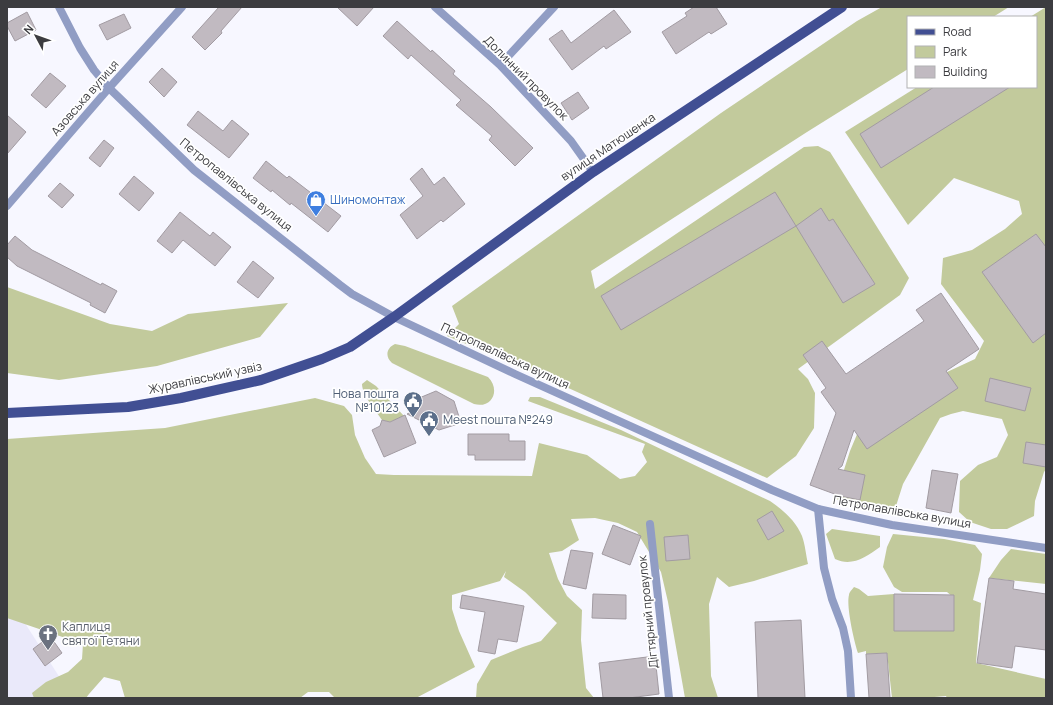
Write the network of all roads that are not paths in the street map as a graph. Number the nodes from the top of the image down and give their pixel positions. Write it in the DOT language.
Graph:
graph roads {
  1 [pos="59,7"];
  2 [pos="182,7"];
  3 [pos="435,7"];
  4 [pos="554,7"];
  5 [pos="842,7"];
  6 [pos="500,65"];
  7 [pos="109,88"];
  8 [pos="593,172"];
  9 [pos="7,206"];
  10 [pos="394,317"];
  11 [pos="7,413"];
  12 [pos="818,509"];
  13 [pos="650,524"];
  14 [pos="1046,548"];
  15 [pos="669,698"];
  16 [pos="851,698"];
  1 -- 7 [label="street, Петропавлівська вулиця"];
  2 -- 7 [label="street, Азовська вулиця"];
  3 -- 6 [label="street, Долинний провулок"];
  4 -- 6 [label="street"];
  5 -- 8 [label="main road, вулиця Матюшенка"];
  6 -- 8 [label="street, Долинний провулок"];
  7 -- 9 [label="street, Азовська вулиця"];
  7 -- 10 [label="street, Петропавлівська вулиця"];
  8 -- 10 [label="main road, вулиця Матюшенка"];
  10 -- 11 [label="main road, Журавлівський узвіз"];
  10 -- 12 [label="street, Петропавлівська вулиця"];
  12 -- 14 [label="street, Петропавлівська вулиця"];
  12 -- 16 [label="street"];
  13 -- 15 [label="street, Дігтярний провулок"];
}
